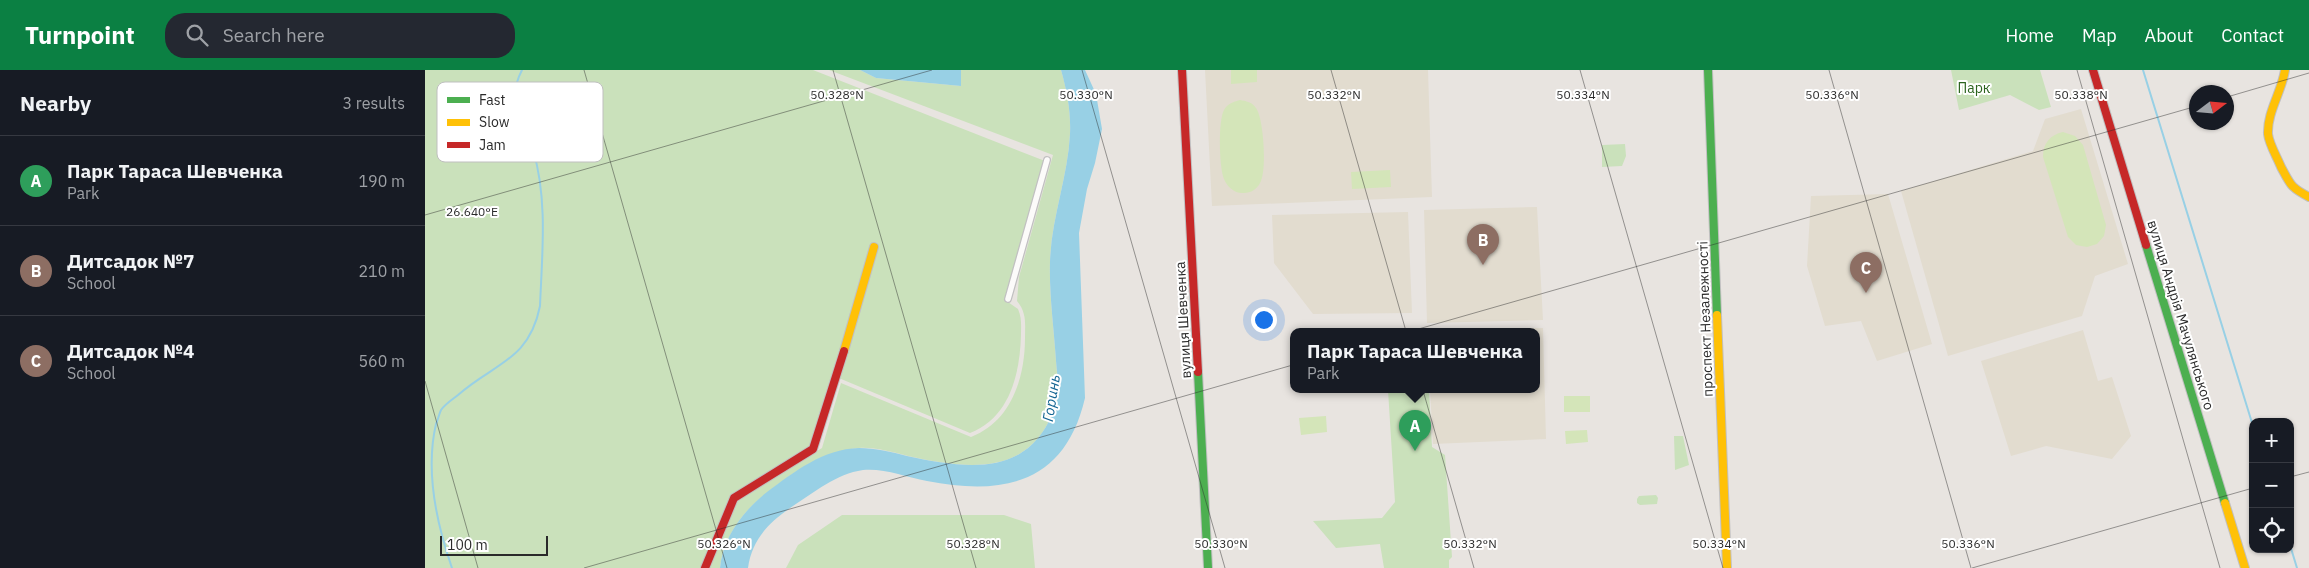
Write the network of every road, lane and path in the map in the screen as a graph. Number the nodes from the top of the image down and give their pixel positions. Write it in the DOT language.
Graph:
graph roads {
  1 [pos="1183,70"];
  2 [pos="1708,70"];
  3 [pos="2093,70"];
  4 [pos="2285,70"];
  5 [pos="1047,160"];
  6 [pos="2309,197"];
  7 [pos="874,247"];
  8 [pos="1008,299"];
  9 [pos="705,568"];
  10 [pos="1208,568"];
  11 [pos="1727,568"];
  12 [pos="2245,568"];
  1 -- 10 [label="street, вулиця Шевченка"];
  2 -- 11 [label="street, проспект Незалежності"];
  3 -- 12 [label="street, вулиця Андрія Мачулянського"];
  4 -- 6 [label="street"];
  5 -- 8 [label="street"];
  7 -- 9 [label="street"];
}
